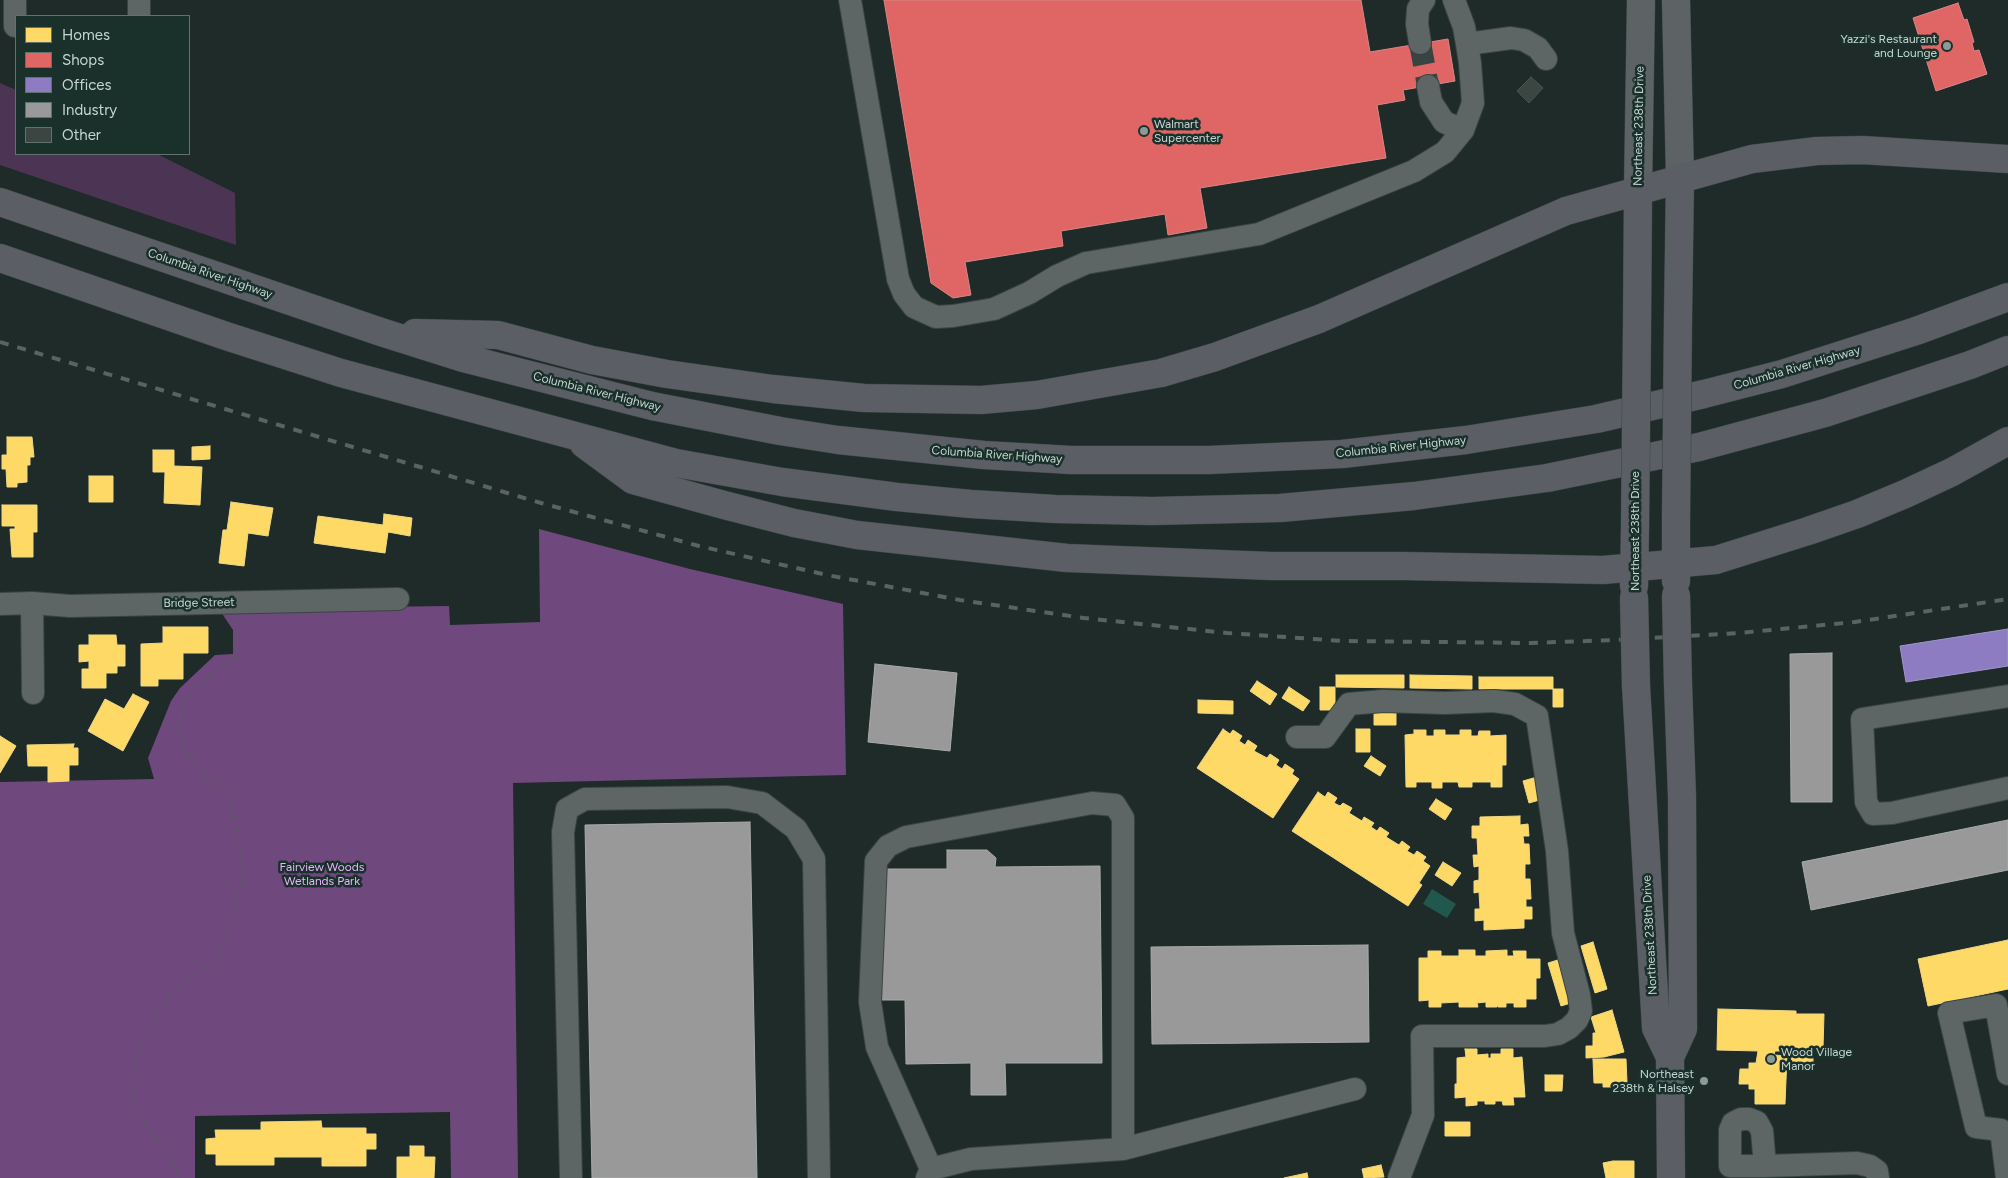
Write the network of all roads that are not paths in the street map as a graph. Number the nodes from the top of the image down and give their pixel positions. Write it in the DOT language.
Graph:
graph roads {
  1 [pos="15,0"];
  2 [pos="139,0"];
  3 [pos="850,0"];
  4 [pos="1424,0"];
  5 [pos="1454,0"];
  6 [pos="1641,0"];
  7 [pos="1676,0"];
  8 [pos="139,15"];
  9 [pos="11,24"];
  10 [pos="1420,43"];
  11 [pos="1467,44"];
  12 [pos="1546,59"];
  13 [pos="1428,86"];
  14 [pos="1464,130"];
  15 [pos="2008,159"];
  16 [pos="1680,178"];
  17 [pos="1638,189"];
  18 [pos="0,202"];
  19 [pos="0,258"];
  20 [pos="2008,297"];
  21 [pos="381,332"];
  22 [pos="2008,350"];
  23 [pos="572,435"];
  24 [pos="2008,441"];
  25 [pos="1676,563"];
  26 [pos="1634,567"];
  27 [pos="398,599"];
  28 [pos="32,603"];
  29 [pos="0,604"];
  30 [pos="33,694"];
  31 [pos="2008,696"];
  32 [pos="1297,737"];
  33 [pos="2008,788"];
  34 [pos="1670,1058"];
  35 [pos="2008,1074"];
  36 [pos="1354,1089"];
  37 [pos="2004,1127"];
  38 [pos="1123,1149"];
  39 [pos="1764,1166"];
  40 [pos="929,1173"];
  41 [pos="572,1178"];
  42 [pos="820,1178"];
  43 [pos="1399,1178"];
  44 [pos="1671,1178"];
  45 [pos="1878,1178"];
  46 [pos="2007,1178"];
  1 -- 9 [label="street"];
  2 -- 8 [label="street"];
  3 -- 14 [label="street"];
  4 -- 10 [label="street"];
  5 -- 11 [label="street"];
  6 -- 17 [label="main road, Northeast 238th Drive"];
  7 -- 16 [label="main road, Northeast 238th Drive"];
  11 -- 12 [label="street"];
  11 -- 14 [label="street"];
  13 -- 14 [label="street"];
  15 -- 16 [label="highway"];
  16 -- 17 [label="highway"];
  16 -- 25 [label="highway, Northeast 238th Drive, bridge"];
  17 -- 21 [label="highway"];
  17 -- 26 [label="highway, Northeast 238th Drive, bridge"];
  18 -- 21 [label="highway, Columbia River Highway"];
  19 -- 23 [label="highway"];
  20 -- 21 [label="highway, Columbia River Highway"];
  22 -- 23 [label="highway"];
  23 -- 26 [label="highway"];
  24 -- 25 [label="highway"];
  25 -- 26 [label="highway"];
  25 -- 34 [label="highway, Northeast 238th Drive, bridge"];
  26 -- 34 [label="highway, Northeast 238th Drive, bridge"];
  27 -- 28 [label="street, Bridge Street"];
  28 -- 29 [label="street, Bridge Street"];
  28 -- 30 [label="street"];
  31 -- 33 [label="street"];
  32 -- 43 [label="street"];
  34 -- 44 [label="highway, Northeast 238th Drive"];
  35 -- 37 [label="street"];
  36 -- 38 [label="street"];
  37 -- 46 [label="street"];
  38 -- 40 [label="street"];
  38 -- 40 [label="street"];
  39 -- 39 [label="street"];
  39 -- 45 [label="street"];
  41 -- 42 [label="street"];
}
